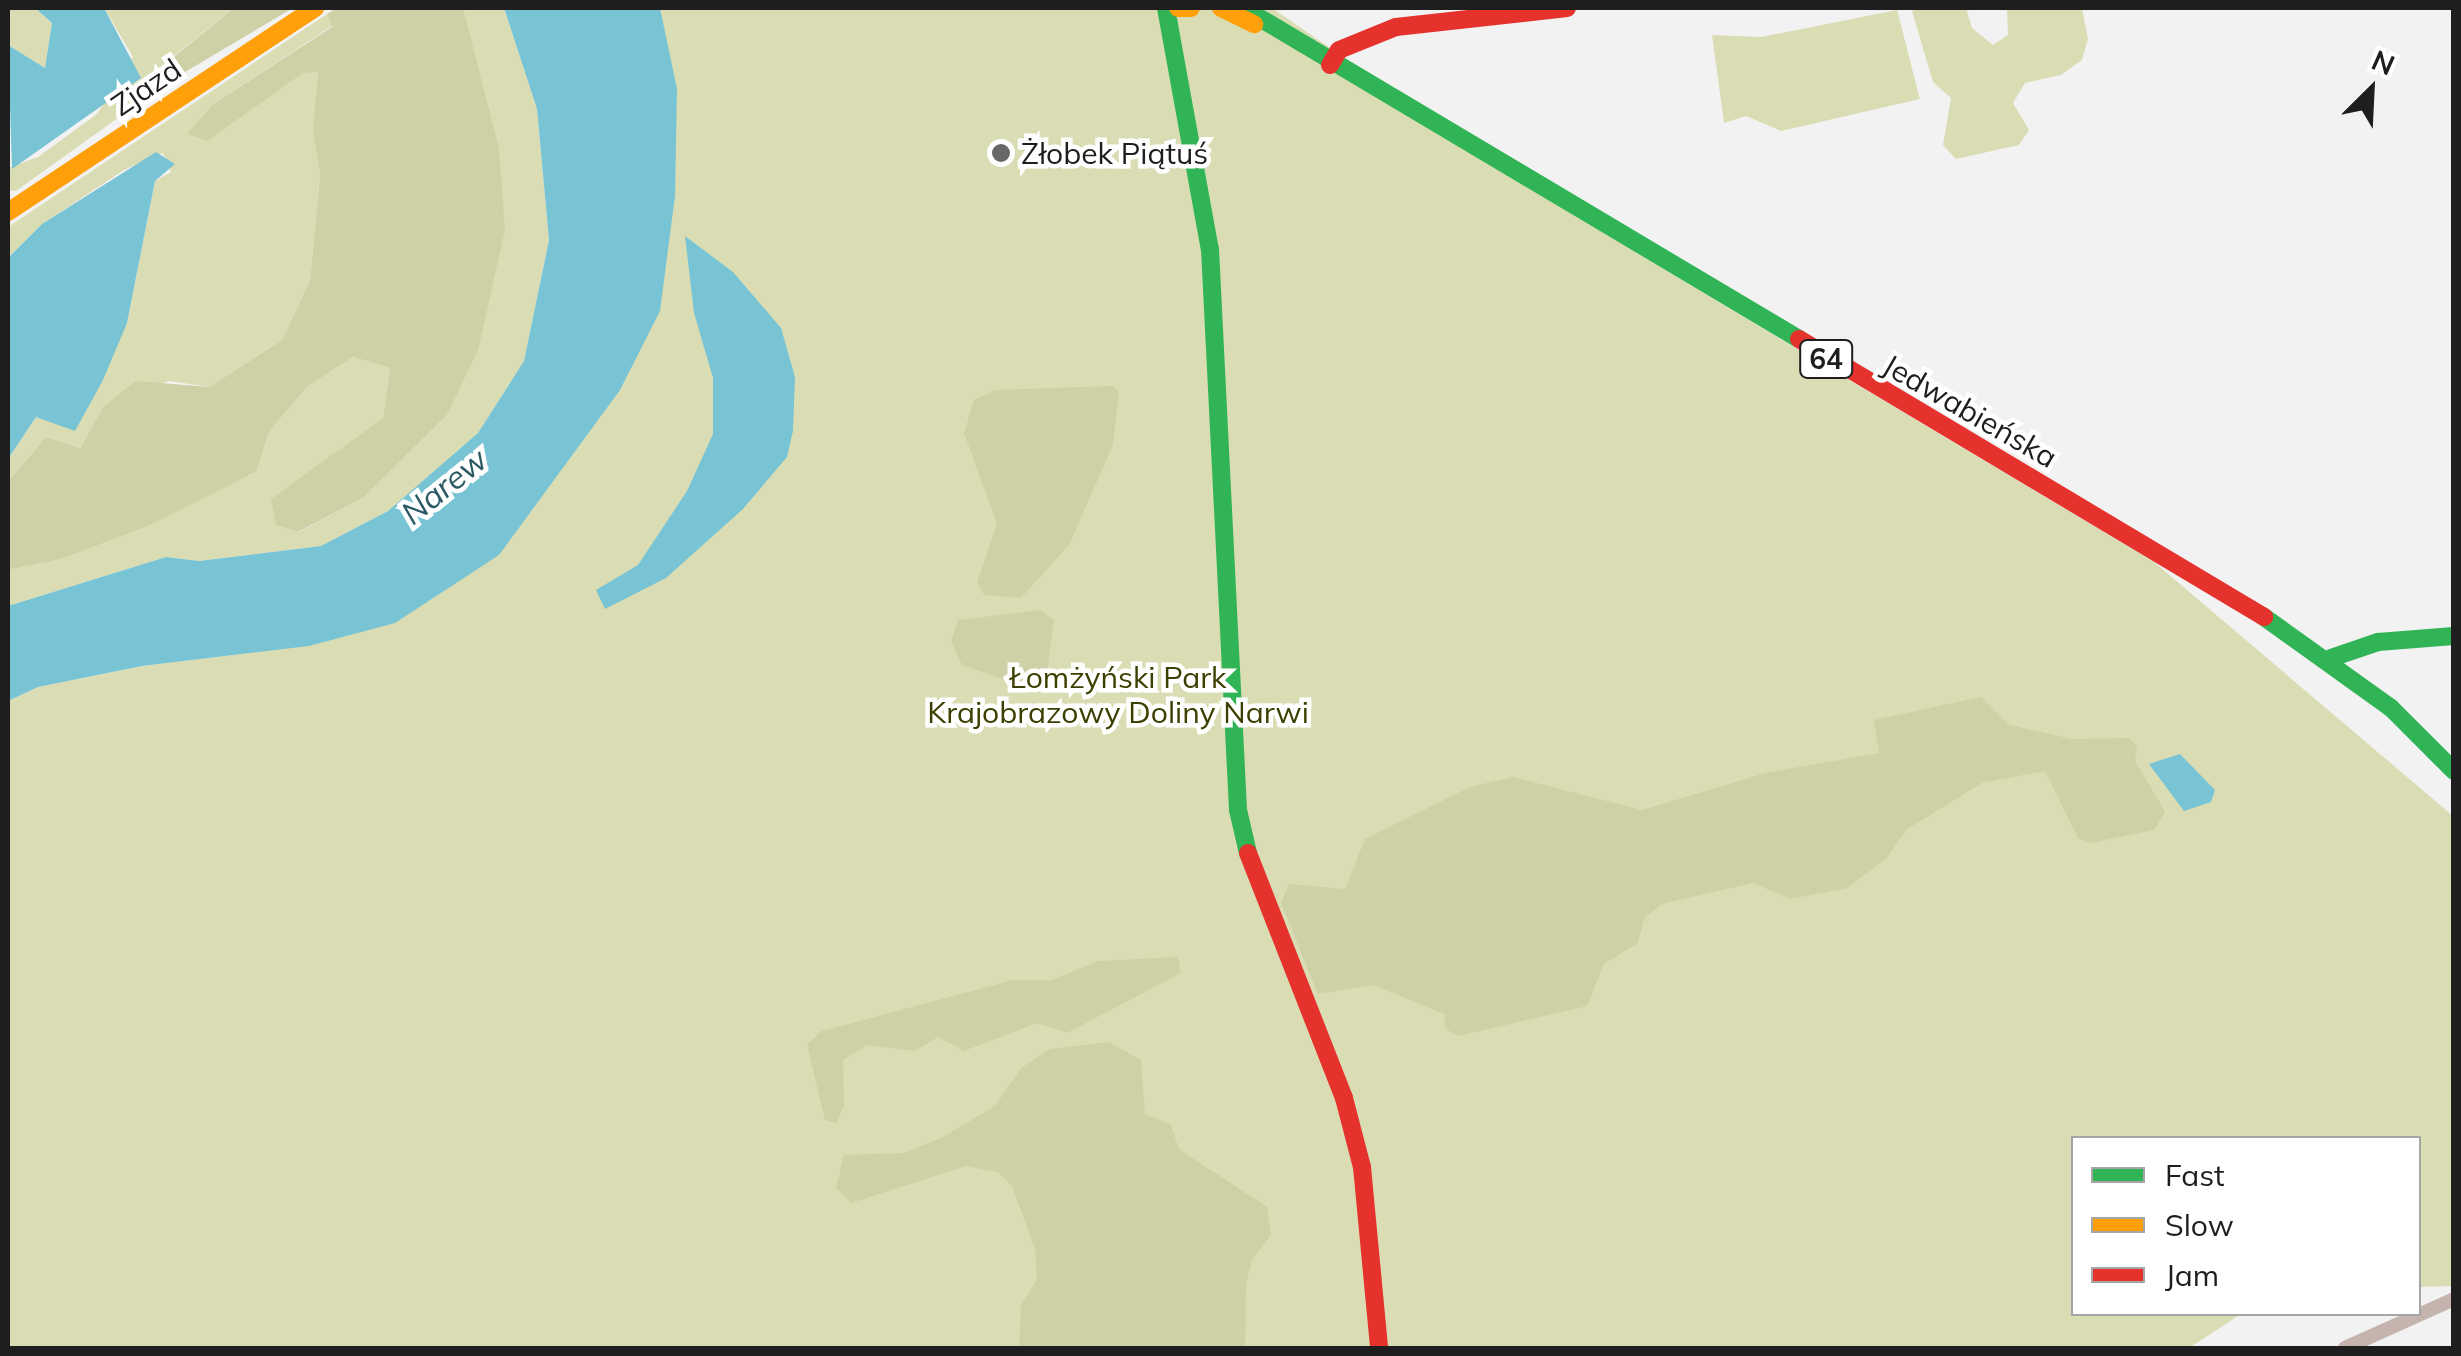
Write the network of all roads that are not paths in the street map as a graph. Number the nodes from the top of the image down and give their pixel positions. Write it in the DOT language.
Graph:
graph roads {
  1 [pos="315,8"];
  2 [pos="1166,8"];
  3 [pos="1178,8"];
  4 [pos="1190,8"];
  5 [pos="1220,8"];
  6 [pos="1243,8"];
  7 [pos="1566,8"];
  8 [pos="1326,62"];
  9 [pos="1184,79"];
  10 [pos="8,212"];
  11 [pos="2454,636"];
  12 [pos="2331,658"];
  13 [pos="2454,771"];
  14 [pos="2454,1299"];
  15 [pos="2421,1314"];
  16 [pos="2416,1316"];
  17 [pos="1379,1348"];
  18 [pos="2345,1348"];
  1 -- 10 [label="main road, Zjazd"];
  2 -- 9 [label="main road"];
  3 -- 4 [label="main road"];
  4 -- 9 [label="main road"];
  5 -- 8 [label="main road, Jedwabieńska / 64"];
  6 -- 8 [label="main road, Jedwabieńska / 64"];
  7 -- 8 [label="main road"];
  8 -- 12 [label="main road, Jedwabieńska / 64"];
  9 -- 17 [label="main road"];
  11 -- 12 [label="main road"];
  12 -- 13 [label="main road, 64"];
  14 -- 15 [label="street"];
  16 -- 18 [label="street"];
}
